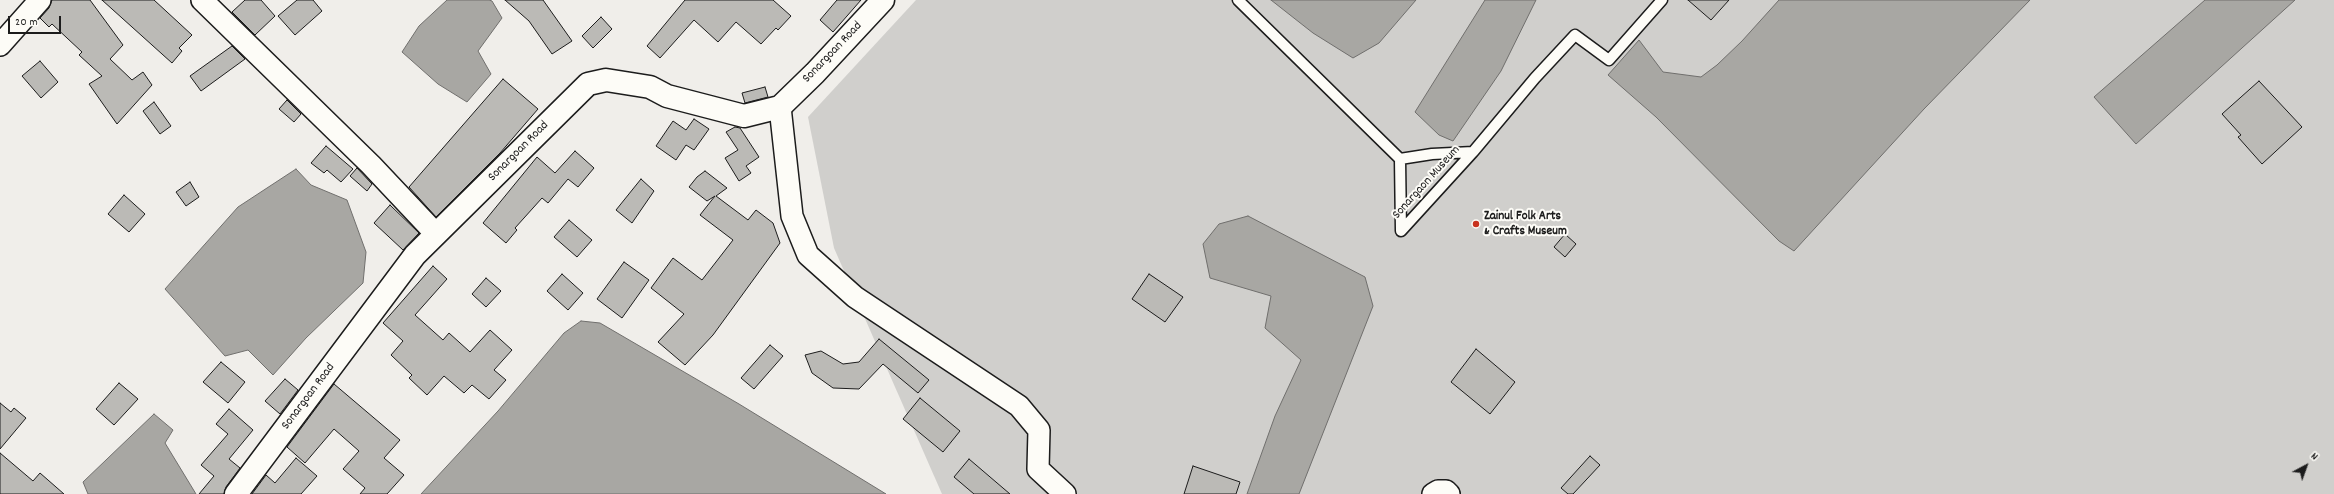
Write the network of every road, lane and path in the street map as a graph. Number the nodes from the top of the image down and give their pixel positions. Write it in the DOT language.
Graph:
graph roads {
  1 [pos="40,0"];
  2 [pos="202,0"];
  3 [pos="884,0"];
  4 [pos="1238,0"];
  5 [pos="1662,0"];
  6 [pos="0,45"];
  7 [pos="780,107"];
  8 [pos="1473,152"];
  9 [pos="1400,159"];
  10 [pos="436,234"];
  11 [pos="236,494"];
  12 [pos="1065,494"];
  13 [pos="1433,494"];
  14 [pos="1449,494"];
  1 -- 6 [label="street"];
  2 -- 10 [label="street"];
  3 -- 7 [label="main road, Sonargoan Road"];
  4 -- 9 [label="lane"];
  5 -- 8 [label="lane"];
  7 -- 10 [label="main road, Sonargoan Road"];
  7 -- 12 [label="street"];
  8 -- 9 [label="lane, Sonargaon Museum"];
  8 -- 9 [label="lane, Sonargaon Museum"];
  10 -- 11 [label="main road, Sonargoan Road"];
  13 -- 14 [label="street"];
}
